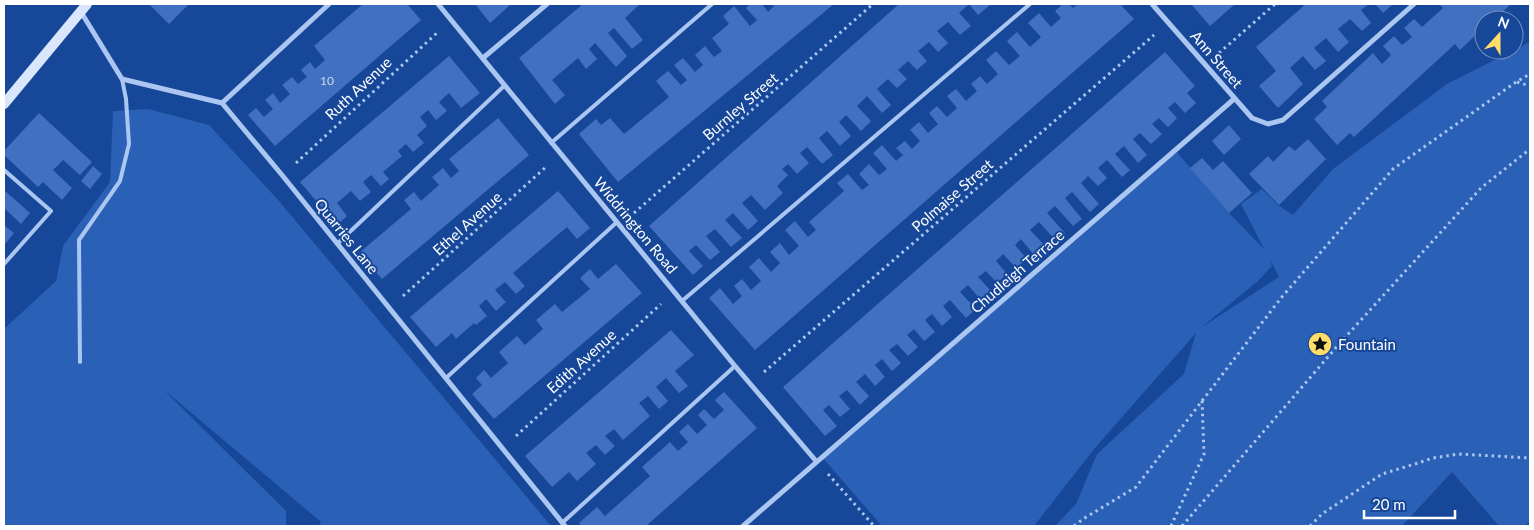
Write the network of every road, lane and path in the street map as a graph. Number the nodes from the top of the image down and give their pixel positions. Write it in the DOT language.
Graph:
graph roads {
  1 [pos="329,4"];
  2 [pos="438,4"];
  3 [pos="547,4"];
  4 [pos="712,4"];
  5 [pos="873,4"];
  6 [pos="1030,4"];
  7 [pos="1152,4"];
  8 [pos="1275,4"];
  9 [pos="1414,4"];
  10 [pos="84,8"];
  11 [pos="452,19"];
  12 [pos="1168,23"];
  13 [pos="483,58"];
  14 [pos="1206,65"];
  15 [pos="1530,74"];
  16 [pos="122,79"];
  17 [pos="1516,82"];
  18 [pos="504,86"];
  19 [pos="1530,86"];
  20 [pos="1234,99"];
  21 [pos="222,103"];
  22 [pos="4,104"];
  23 [pos="551,143"];
  24 [pos="1530,149"];
  25 [pos="561,154"];
  26 [pos="4,170"];
  27 [pos="282,175"];
  28 [pos="619,224"];
  29 [pos="337,244"];
  30 [pos="4,264"];
  31 [pos="674,292"];
  32 [pos="682,301"];
  33 [pos="389,309"];
  34 [pos="80,362"];
  35 [pos="735,366"];
  36 [pos="446,378"];
  37 [pos="750,384"];
  38 [pos="1202,399"];
  39 [pos="502,448"];
  40 [pos="1530,458"];
  41 [pos="816,461"];
  42 [pos="564,524"];
  43 [pos="743,526"];
  44 [pos="874,526"];
  45 [pos="1074,526"];
  46 [pos="1171,526"];
  47 [pos="1182,526"];
  48 [pos="1310,526"];
  1 -- 21 [label="street"];
  2 -- 11 [label="street, Widdrington Road"];
  3 -- 13 [label="street"];
  4 -- 23 [label="lane"];
  5 -- 28 [label="path, Burnley Street"];
  6 -- 32 [label="lane"];
  7 -- 12 [label="street, Ann Street"];
  8 -- 14 [label="path"];
  9 -- 20 [label="street, Ann Street"];
  10 -- 16 [label="street"];
  10 -- 22 [label="street"];
  11 -- 13 [label="street, Widdrington Road"];
  11 -- 27 [label="path, Ruth Avenue"];
  12 -- 14 [label="street, Ann Street"];
  12 -- 37 [label="path, Polmaise Street"];
  13 -- 18 [label="street, Widdrington Road"];
  14 -- 20 [label="street, Ann Street"];
  15 -- 17 [label="path"];
  16 -- 21 [label="street"];
  16 -- 34 [label="lane"];
  17 -- 19 [label="path"];
  17 -- 38 [label="path"];
  18 -- 23 [label="street, Widdrington Road"];
  18 -- 29 [label="lane"];
  20 -- 41 [label="street, Chudleigh Terrace"];
  21 -- 27 [label="street, Quarries Lane"];
  23 -- 25 [label="street, Widdrington Road"];
  24 -- 47 [label="path"];
  25 -- 28 [label="street, Widdrington Road"];
  25 -- 33 [label="path, Ethel Avenue"];
  26 -- 30 [label="lane"];
  27 -- 29 [label="street, Quarries Lane"];
  28 -- 31 [label="street, Widdrington Road"];
  28 -- 36 [label="lane"];
  29 -- 33 [label="street, Quarries Lane"];
  31 -- 32 [label="street, Widdrington Road"];
  31 -- 39 [label="path, Edith Avenue"];
  32 -- 35 [label="street, Widdrington Road"];
  33 -- 36 [label="street, Quarries Lane"];
  35 -- 37 [label="street, Widdrington Road"];
  35 -- 42 [label="lane"];
  36 -- 39 [label="street, Quarries Lane"];
  37 -- 41 [label="street, Widdrington Road"];
  38 -- 45 [label="path"];
  38 -- 46 [label="path"];
  39 -- 42 [label="street, Quarries Lane"];
  40 -- 48 [label="path"];
  41 -- 43 [label="street, Chudleigh Terrace"];
  41 -- 44 [label="path"];
}
